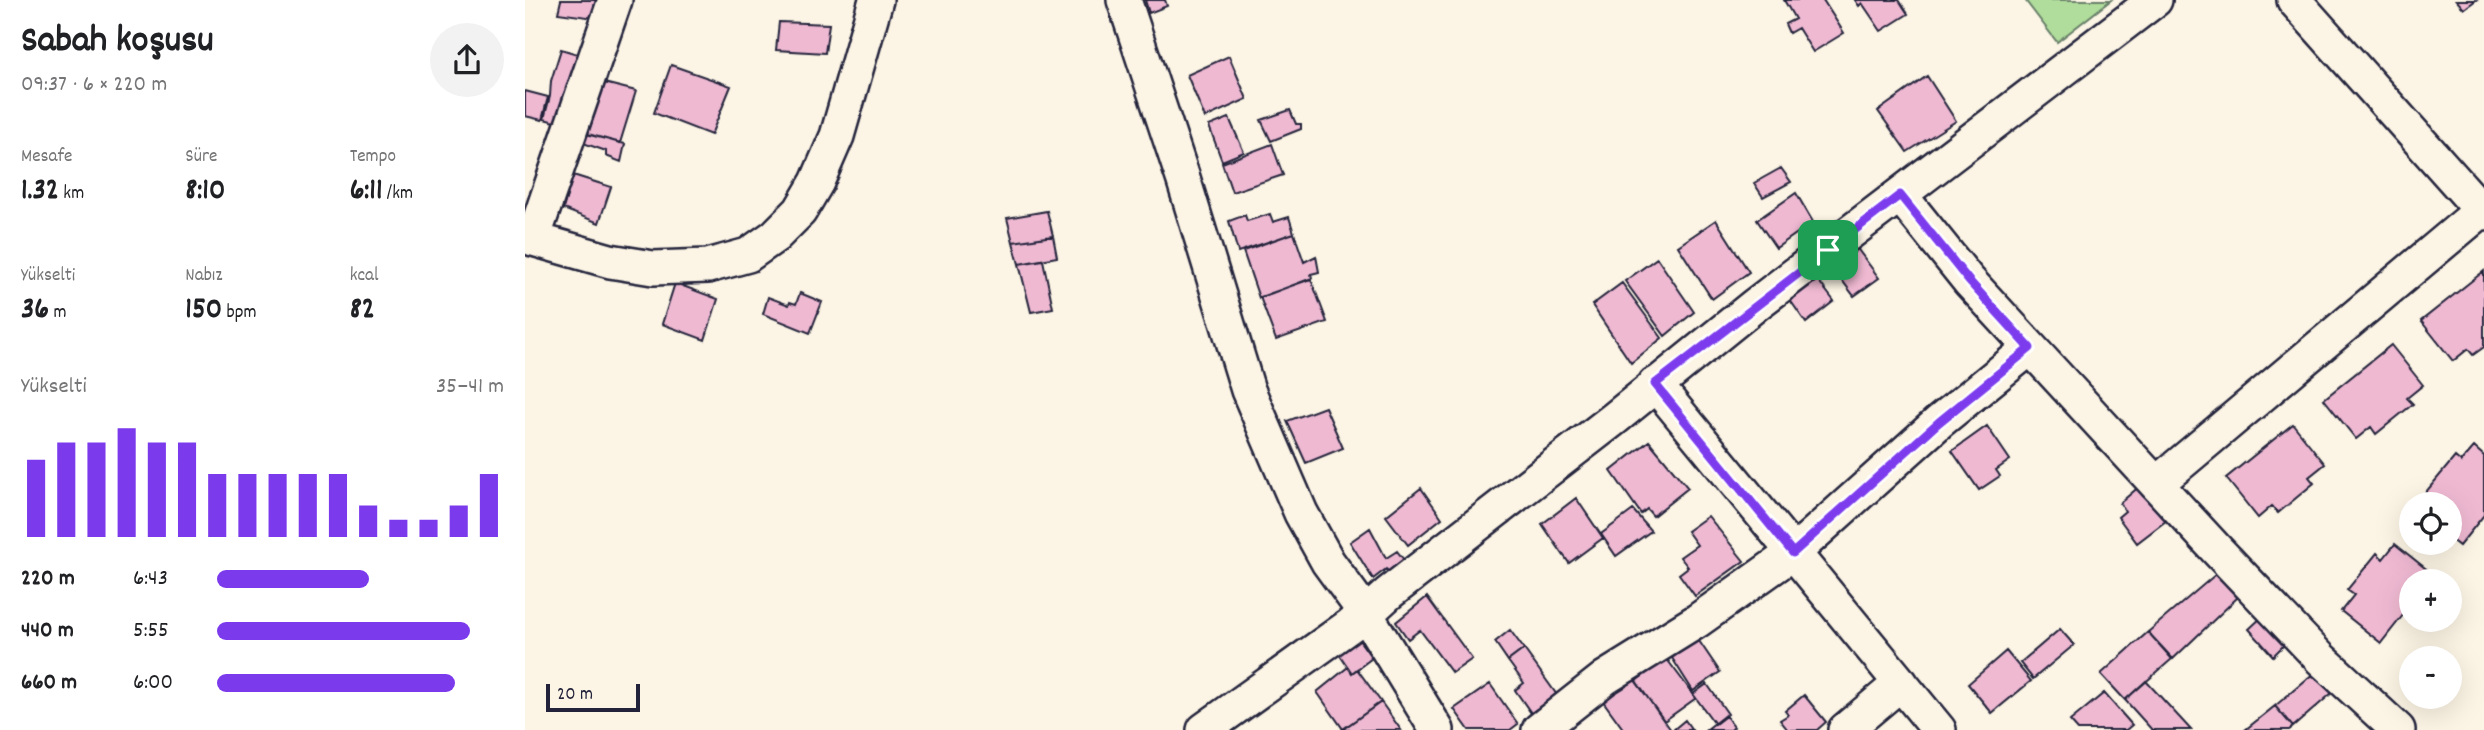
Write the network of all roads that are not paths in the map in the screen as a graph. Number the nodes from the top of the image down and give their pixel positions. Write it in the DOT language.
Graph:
graph roads {
  1 [pos="615,0"];
  2 [pos="876,0"];
  3 [pos="1124,0"];
  4 [pos="2155,0"];
  5 [pos="2294,0"];
  6 [pos="1900,195"];
  7 [pos="2483,212"];
  8 [pos="2030,348"];
  9 [pos="1655,384"];
  10 [pos="2156,484"];
  11 [pos="1793,553"];
  12 [pos="1366,614"];
  13 [pos="1901,683"];
  14 [pos="1208,729"];
  15 [pos="1437,730"];
  16 [pos="1539,730"];
  17 [pos="1845,730"];
  18 [pos="1939,730"];
  19 [pos="2398,730"];
  1 -- 2 [label="street"];
  3 -- 12 [label="street"];
  4 -- 6 [label="street"];
  5 -- 7 [label="street"];
  6 -- 8 [label="street"];
  6 -- 9 [label="street"];
  7 -- 10 [label="street"];
  8 -- 10 [label="street"];
  8 -- 11 [label="street"];
  9 -- 11 [label="street"];
  9 -- 12 [label="street"];
  10 -- 19 [label="street"];
  11 -- 13 [label="street"];
  11 -- 16 [label="street"];
  12 -- 14 [label="street"];
  12 -- 15 [label="street"];
  13 -- 17 [label="street"];
  13 -- 18 [label="street"];
}
